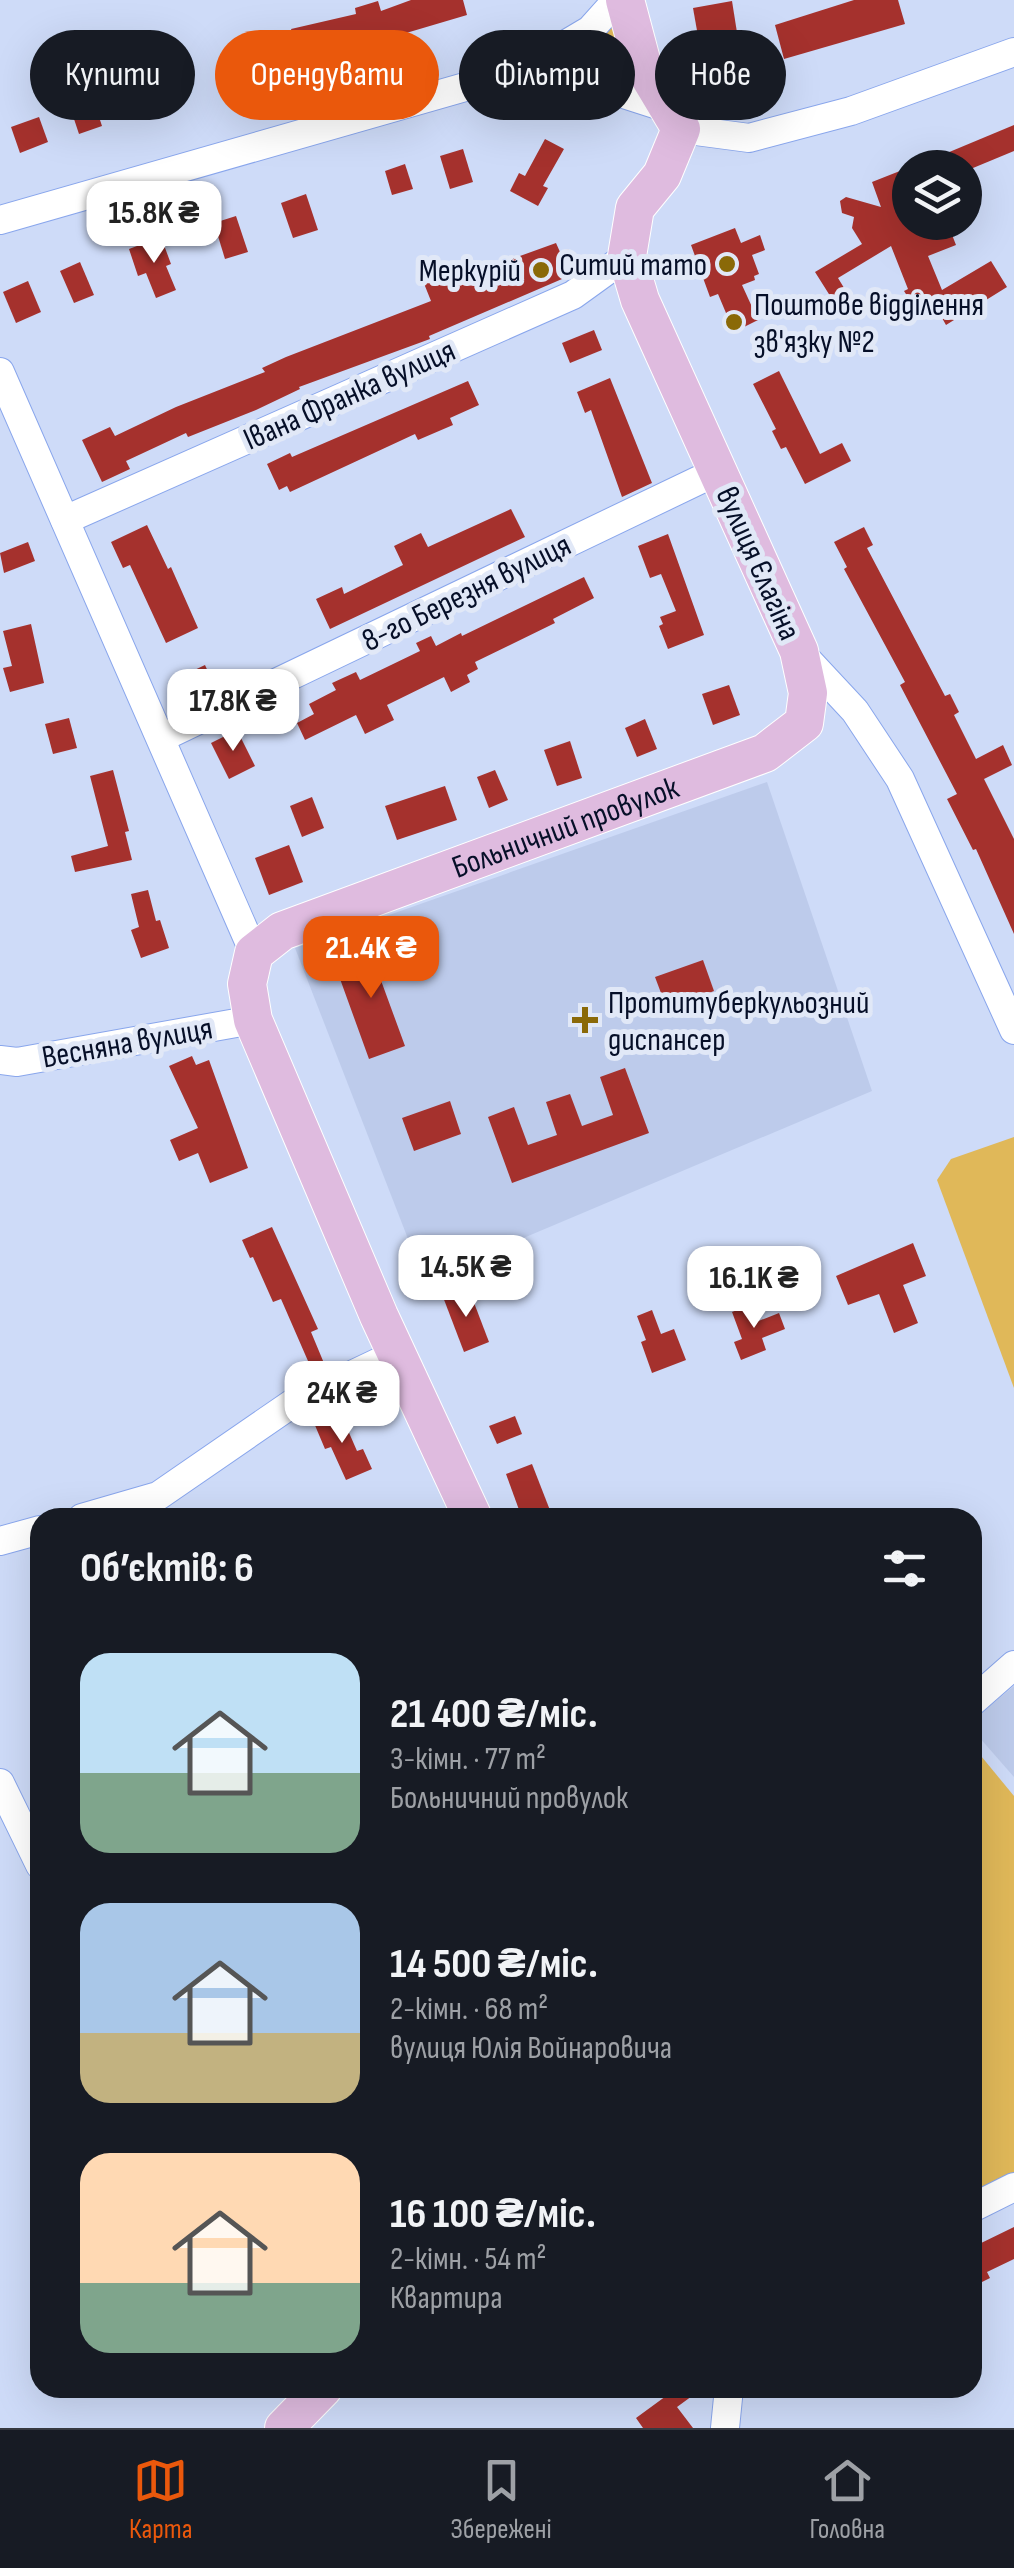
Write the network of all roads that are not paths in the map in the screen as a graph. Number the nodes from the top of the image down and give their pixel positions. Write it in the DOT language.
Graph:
graph roads {
  1 [pos="617,0"];
  2 [pos="625,0"];
  3 [pos="590,30"];
  4 [pos="1014,52"];
  5 [pos="655,86"];
  6 [pos="459,89"];
  7 [pos="674,120"];
  8 [pos="678,120"];
  9 [pos="0,220"];
  10 [pos="628,256"];
  11 [pos="0,372"];
  12 [pos="718,471"];
  13 [pos="65,520"];
  14 [pos="799,651"];
  15 [pos="161,738"];
  16 [pos="254,953"];
  17 [pos="253,1020"];
  18 [pos="1014,1030"];
  19 [pos="6,1066"];
  20 [pos="396,1354"];
  21 [pos="117,1508"];
  22 [pos="468,1508"];
  23 [pos="30,1533"];
  24 [pos="0,1541"];
  25 [pos="1014,1665"];
  26 [pos="982,1693"];
  27 [pos="0,1784"];
  28 [pos="30,1845"];
  29 [pos="1014,2188"];
  30 [pos="982,2203"];
  31 [pos="313,2398"];
  32 [pos="728,2398"];
  33 [pos="730,2398"];
  34 [pos="284,2428"];
  35 [pos="725,2428"];
  36 [pos="742,2428"];
  1 -- 3 [label="street"];
  2 -- 5 [label="main road"];
  4 -- 8 [label="street"];
  6 -- 9 [label="street"];
  7 -- 10 [label="main road, вулиця Єлагіна"];
  10 -- 12 [label="main road, вулиця Єлагіна"];
  10 -- 13 [label="street, Івана Франка вулиця"];
  11 -- 13 [label="street"];
  12 -- 14 [label="main road, вулиця Єлагіна"];
  12 -- 15 [label="street, 8-го Березня вулиця"];
  13 -- 15 [label="street"];
  14 -- 16 [label="main road, Больничний провулок"];
  14 -- 18 [label="street, вулиця Єлагіна"];
  15 -- 16 [label="street"];
  16 -- 17 [label="main road"];
  17 -- 19 [label="street, Весняна вулиця"];
  17 -- 20 [label="main road"];
  20 -- 21 [label="street"];
  20 -- 22 [label="main road"];
  23 -- 24 [label="street"];
  25 -- 26 [label="street"];
  27 -- 28 [label="street"];
  29 -- 30 [label="street"];
  31 -- 34 [label="main road"];
  32 -- 35 [label="street"];
  33 -- 36 [label="street"];
}
